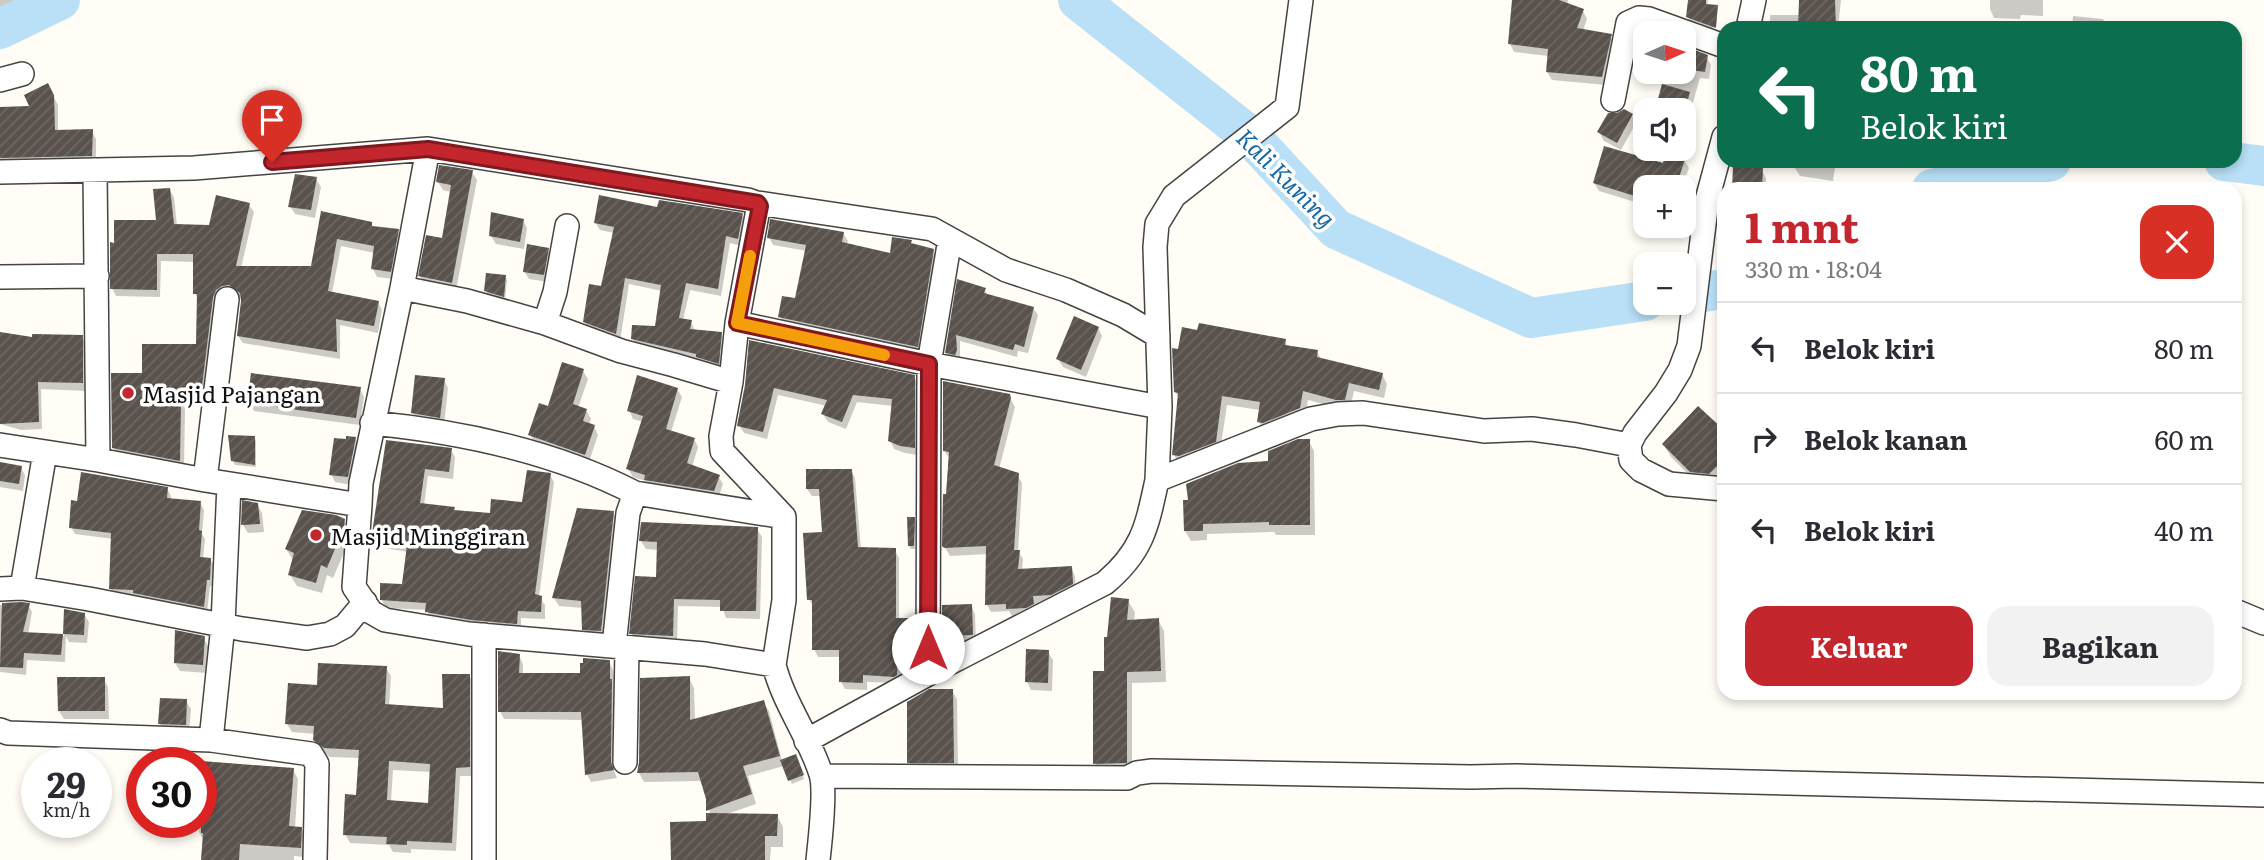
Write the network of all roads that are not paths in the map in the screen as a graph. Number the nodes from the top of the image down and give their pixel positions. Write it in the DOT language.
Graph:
graph roads {
  1 [pos="1301,0"];
  2 [pos="1754,0"];
  3 [pos="1750,21"];
  4 [pos="1717,43"];
  5 [pos="1613,100"];
  6 [pos="428,149"];
  7 [pos="1717,163"];
  8 [pos="95,170"];
  9 [pos="0,172"];
  10 [pos="758,203"];
  11 [pos="567,226"];
  12 [pos="950,239"];
  13 [pos="97,276"];
  14 [pos="0,277"];
  15 [pos="402,288"];
  16 [pos="227,299"];
  17 [pos="545,323"];
  18 [pos="737,323"];
  19 [pos="1158,336"];
  20 [pos="929,364"];
  21 [pos="730,383"];
  22 [pos="1160,407"];
  23 [pos="372,423"];
  24 [pos="0,445"];
  25 [pos="1629,445"];
  26 [pos="45,452"];
  27 [pos="98,460"];
  28 [pos="205,480"];
  29 [pos="1157,480"];
  30 [pos="229,484"];
  31 [pos="1717,488"];
  32 [pos="635,493"];
  33 [pos="360,505"];
  34 [pos="784,517"];
  35 [pos="11,588"];
  36 [pos="365,602"];
  37 [pos="2242,614"];
  38 [pos="2264,623"];
  39 [pos="223,625"];
  40 [pos="484,635"];
  41 [pos="620,647"];
  42 [pos="775,665"];
  43 [pos="928,674"];
  44 [pos="0,730"];
  45 [pos="211,740"];
  46 [pos="806,741"];
  47 [pos="625,762"];
  48 [pos="822,776"];
  49 [pos="2264,795"];
  50 [pos="315,860"];
  51 [pos="484,860"];
  52 [pos="818,860"];
  1 -- 19 [label="street"];
  2 -- 3 [label="street"];
  4 -- 5 [label="street"];
  6 -- 8 [label="street"];
  6 -- 10 [label="street"];
  6 -- 15 [label="street"];
  7 -- 25 [label="street"];
  8 -- 9 [label="street"];
  8 -- 13 [label="street"];
  10 -- 12 [label="street"];
  10 -- 18 [label="street"];
  11 -- 17 [label="street"];
  12 -- 19 [label="street"];
  12 -- 20 [label="street"];
  13 -- 14 [label="street"];
  13 -- 27 [label="street"];
  15 -- 17 [label="street"];
  15 -- 23 [label="street"];
  16 -- 28 [label="street"];
  17 -- 21 [label="street"];
  18 -- 20 [label="street"];
  18 -- 21 [label="street"];
  19 -- 22 [label="street"];
  20 -- 22 [label="street"];
  20 -- 43 [label="street"];
  21 -- 34 [label="street"];
  22 -- 29 [label="street"];
  23 -- 32 [label="street"];
  23 -- 33 [label="street"];
  24 -- 26 [label="street"];
  25 -- 29 [label="street"];
  25 -- 31 [label="street"];
  26 -- 27 [label="street"];
  26 -- 35 [label="street"];
  27 -- 28 [label="street"];
  28 -- 30 [label="street"];
  29 -- 43 [label="street"];
  30 -- 33 [label="street"];
  30 -- 39 [label="street"];
  32 -- 34 [label="street"];
  32 -- 41 [label="street"];
  33 -- 36 [label="street"];
  34 -- 42 [label="street"];
  35 -- 39 [label="street"];
  36 -- 39 [label="street"];
  36 -- 40 [label="street"];
  37 -- 38 [label="street"];
  39 -- 45 [label="street"];
  40 -- 41 [label="street"];
  40 -- 51 [label="street"];
  41 -- 42 [label="street"];
  41 -- 47 [label="street"];
  42 -- 46 [label="street"];
  43 -- 46 [label="street"];
  44 -- 45 [label="street"];
  45 -- 50 [label="street"];
  46 -- 48 [label="street"];
  48 -- 49 [label="street"];
  48 -- 52 [label="street"];
}
